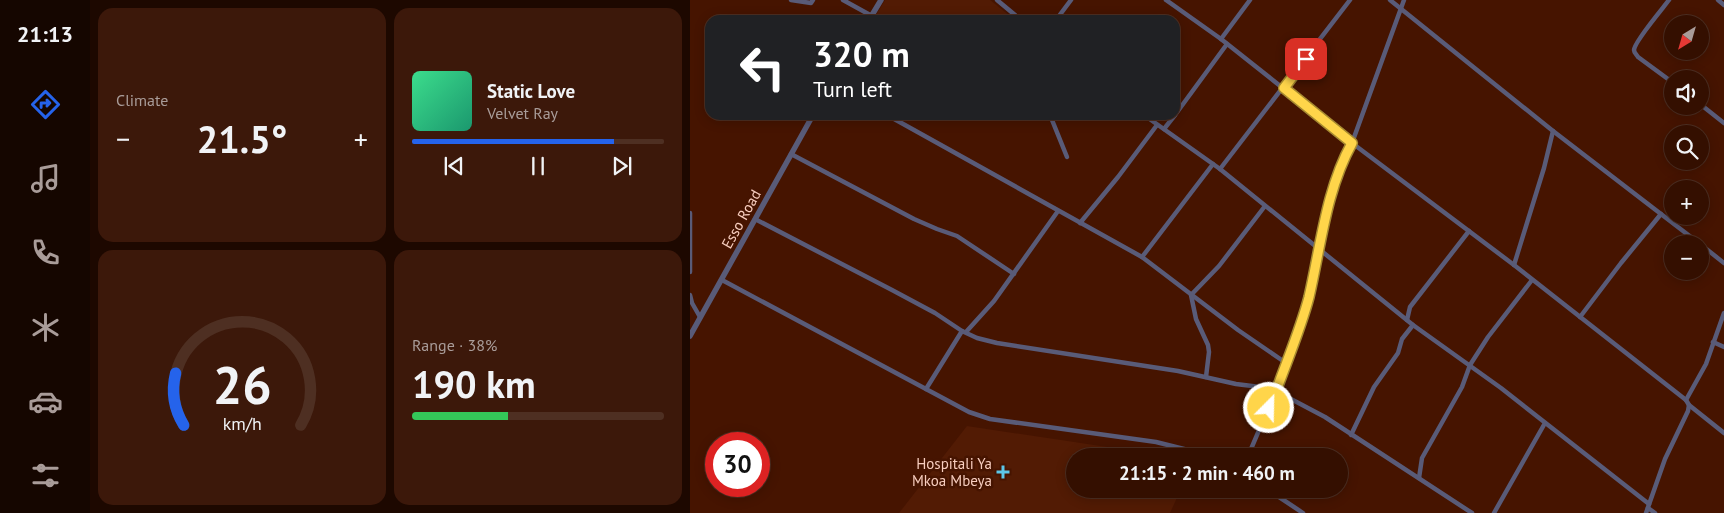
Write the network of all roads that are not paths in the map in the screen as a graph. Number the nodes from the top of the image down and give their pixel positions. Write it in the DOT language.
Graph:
graph roads {
  1 [pos="791,0"];
  2 [pos="813,0"];
  3 [pos="843,0"];
  4 [pos="881,0"];
  5 [pos="997,0"];
  6 [pos="1071,0"];
  7 [pos="1166,0"];
  8 [pos="1250,0"];
  9 [pos="1350,0"];
  10 [pos="1390,0"];
  11 [pos="1404,0"];
  12 [pos="1669,0"];
  13 [pos="1718,0"];
  14 [pos="1724,4"];
  15 [pos="1401,8"];
  16 [pos="866,15"];
  17 [pos="873,15"];
  18 [pos="1015,15"];
  19 [pos="1060,15"];
  20 [pos="1221,39"];
  21 [pos="1227,44"];
  22 [pos="1664,76"];
  23 [pos="1284,88"];
  24 [pos="1180,108"];
  25 [pos="1709,111"];
  26 [pos="810,120"];
  27 [pos="896,120"];
  28 [pos="1052,120"];
  29 [pos="1150,120"];
  30 [pos="1171,120"];
  31 [pos="1724,123"];
  32 [pos="1156,125"];
  33 [pos="1164,129"];
  34 [pos="1553,131"];
  35 [pos="1352,143"];
  36 [pos="791,154"];
  37 [pos="1067,157"];
  38 [pos="1213,164"];
  39 [pos="1220,169"];
  40 [pos="1265,206"];
  41 [pos="1058,211"];
  42 [pos="690,213"];
  43 [pos="1661,214"];
  44 [pos="755,219"];
  45 [pos="1080,223"];
  46 [pos="1469,231"];
  47 [pos="1688,235"];
  48 [pos="1320,250"];
  49 [pos="1709,251"];
  50 [pos="1142,257"];
  51 [pos="1724,263"];
  52 [pos="1514,265"];
  53 [pos="690,272"];
  54 [pos="1014,274"];
  55 [pos="722,280"];
  56 [pos="1532,280"];
  57 [pos="690,295"];
  58 [pos="1191,295"];
  59 [pos="1724,313"];
  60 [pos="700,317"];
  61 [pos="1580,317"];
  62 [pos="1407,320"];
  63 [pos="1413,325"];
  64 [pos="964,332"];
  65 [pos="690,336"];
  66 [pos="1713,342"];
  67 [pos="1724,347"];
  68 [pos="1286,363"];
  69 [pos="1470,365"];
  70 [pos="1206,377"];
  71 [pos="926,389"];
  72 [pos="1275,394"];
  73 [pos="1688,403"];
  74 [pos="1269,408"];
  75 [pos="1545,423"];
  76 [pos="1724,433"];
  77 [pos="1351,435"];
  78 [pos="1180,448"];
  79 [pos="1252,448"];
  80 [pos="1419,478"];
  81 [pos="1280,498"];
  82 [pos="1648,508"];
  83 [pos="1303,513"];
  84 [pos="1472,513"];
  85 [pos="1494,513"];
  86 [pos="1655,513"];
  1 -- 2 [label="street"];
  3 -- 16 [label="street"];
  4 -- 17 [label="street"];
  5 -- 18 [label="street"];
  6 -- 19 [label="street"];
  7 -- 20 [label="street"];
  8 -- 20 [label="street"];
  9 -- 23 [label="street"];
  10 -- 15 [label="street"];
  11 -- 15 [label="street"];
  12 -- 22 [label="street"];
  13 -- 14 [label="street"];
  15 -- 34 [label="street"];
  15 -- 35 [label="street"];
  20 -- 21 [label="street"];
  21 -- 23 [label="street"];
  21 -- 24 [label="street"];
  23 -- 35 [label="street"];
  23 -- 39 [label="street"];
  25 -- 31 [label="street"];
  26 -- 36 [label="street, Esso Road"];
  27 -- 41 [label="street"];
  28 -- 37 [label="street"];
  29 -- 32 [label="street"];
  30 -- 33 [label="street"];
  32 -- 33 [label="street"];
  32 -- 45 [label="street"];
  33 -- 38 [label="street"];
  34 -- 43 [label="street"];
  34 -- 52 [label="street"];
  35 -- 46 [label="street"];
  35 -- 48 [label="street"];
  36 -- 44 [label="street, Esso Road"];
  36 -- 54 [label="street"];
  38 -- 39 [label="street"];
  38 -- 50 [label="street"];
  39 -- 40 [label="street"];
  40 -- 48 [label="street"];
  40 -- 58 [label="street"];
  41 -- 45 [label="street"];
  41 -- 54 [label="street"];
  42 -- 53 [label="street"];
  43 -- 47 [label="street"];
  43 -- 61 [label="street"];
  44 -- 55 [label="street, Esso Road"];
  44 -- 64 [label="street"];
  45 -- 50 [label="street"];
  46 -- 52 [label="street"];
  46 -- 62 [label="street"];
  48 -- 62 [label="street"];
  48 -- 68 [label="street"];
  49 -- 51 [label="street"];
  50 -- 58 [label="street"];
  52 -- 56 [label="street"];
  54 -- 64 [label="street"];
  55 -- 60 [label="street, Esso Road"];
  55 -- 71 [label="street"];
  56 -- 61 [label="street"];
  56 -- 69 [label="street"];
  57 -- 60 [label="street"];
  58 -- 68 [label="street"];
  58 -- 70 [label="street"];
  59 -- 66 [label="street"];
  60 -- 65 [label="street, Esso Road"];
  61 -- 73 [label="street"];
  62 -- 63 [label="street"];
  63 -- 69 [label="street"];
  63 -- 77 [label="street"];
  64 -- 70 [label="street"];
  64 -- 71 [label="street"];
  66 -- 67 [label="street"];
  66 -- 73 [label="street"];
  68 -- 72 [label="street"];
  69 -- 75 [label="street"];
  69 -- 80 [label="street"];
  70 -- 74 [label="street"];
  71 -- 78 [label="street"];
  72 -- 74 [label="street"];
  72 -- 77 [label="street"];
  73 -- 76 [label="street"];
  73 -- 82 [label="street"];
  74 -- 79 [label="street"];
  75 -- 82 [label="street"];
  75 -- 85 [label="street"];
  77 -- 80 [label="street"];
  80 -- 84 [label="street"];
  81 -- 83 [label="street"];
  82 -- 86 [label="street"];
}
